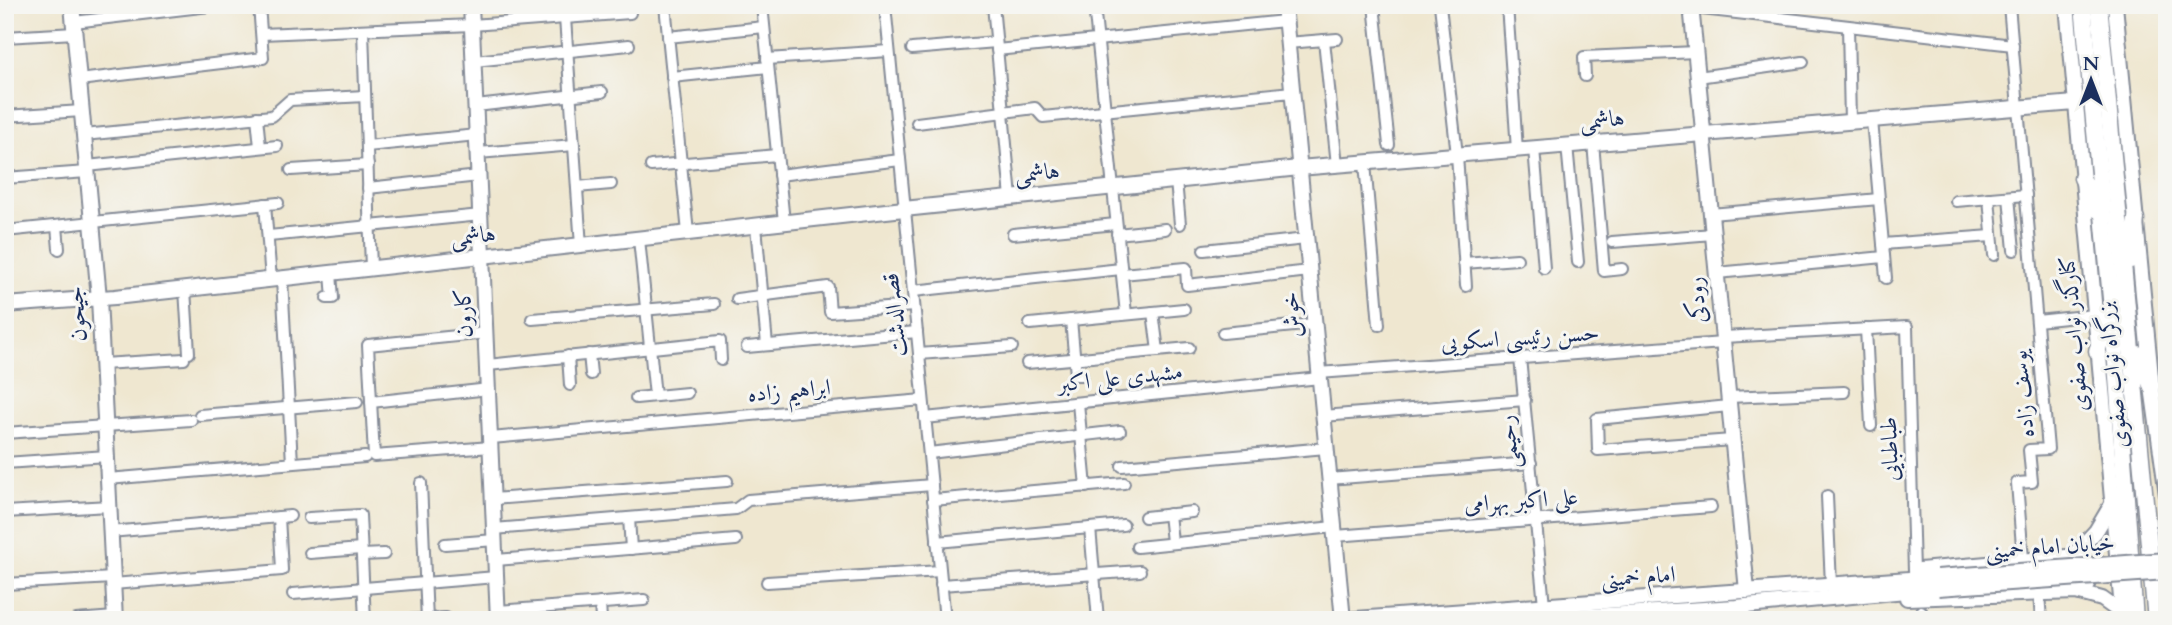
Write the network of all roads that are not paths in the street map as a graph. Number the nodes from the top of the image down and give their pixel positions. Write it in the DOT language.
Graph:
graph roads {
  1 [pos="72,5"];
  2 [pos="218,5"];
  3 [pos="259,5"];
  4 [pos="471,5"];
  5 [pos="665,5"];
  6 [pos="762,5"];
  7 [pos="885,5"];
  8 [pos="993,5"];
  9 [pos="1094,5"];
  10 [pos="1283,5"];
  11 [pos="1374,5"];
  12 [pos="1440,5"];
  13 [pos="1507,5"];
  14 [pos="1667,5"];
  15 [pos="2009,5"];
  16 [pos="2067,5"];
  17 [pos="2083,5"];
  18 [pos="2099,5"];
  19 [pos="2115,5"];
  20 [pos="1692,7"];
  21 [pos="625,11"];
  22 [pos="565,18"];
  23 [pos="1285,21"];
  24 [pos="472,25"];
  25 [pos="1848,26"];
  26 [pos="764,27"];
  27 [pos="74,28"];
  28 [pos="363,30"];
  29 [pos="261,34"];
  30 [pos="5,37"];
  31 [pos="668,37"];
  32 [pos="1336,39"];
  33 [pos="1097,40"];
  34 [pos="1324,40"];
  35 [pos="1287,43"];
  36 [pos="629,45"];
  37 [pos="2013,45"];
  38 [pos="997,46"];
  39 [pos="912,49"];
  40 [pos="567,51"];
  41 [pos="889,51"];
  42 [pos="1696,52"];
  43 [pos="474,61"];
  44 [pos="1802,62"];
  45 [pos="767,63"];
  46 [pos="1585,76"];
  47 [pos="672,77"];
  48 [pos="1698,77"];
  49 [pos="79,80"];
  50 [pos="602,92"];
  51 [pos="1292,92"];
  52 [pos="365,96"];
  53 [pos="570,96"];
  54 [pos="2076,103"];
  55 [pos="476,106"];
  56 [pos="2018,108"];
  57 [pos="1104,110"];
  58 [pos="82,111"];
  59 [pos="1003,112"];
  60 [pos="5,116"];
  61 [pos="257,117"];
  62 [pos="1872,120"];
  63 [pos="1850,122"];
  64 [pos="917,123"];
  65 [pos="1703,134"];
  66 [pos="84,135"];
  67 [pos="477,135"];
  68 [pos="1593,143"];
  69 [pos="573,145"];
  70 [pos="1389,145"];
  71 [pos="1567,145"];
  72 [pos="277,146"];
  73 [pos="367,146"];
  74 [pos="260,147"];
  75 [pos="1534,148"];
  76 [pos="1517,149"];
  77 [pos="478,153"];
  78 [pos="777,155"];
  79 [pos="1457,155"];
  80 [pos="900,160"];
  81 [pos="1365,163"];
  82 [pos="681,164"];
  83 [pos="368,165"];
  84 [pos="1337,165"];
  85 [pos="651,166"];
  86 [pos="1299,168"];
  87 [pos="87,169"];
  88 [pos="291,170"];
  89 [pos="779,175"];
  90 [pos="479,176"];
  91 [pos="5,178"];
  92 [pos="2082,178"];
  93 [pos="1176,181"];
  94 [pos="611,184"];
  95 [pos="577,187"];
  96 [pos="1112,187"];
  97 [pos="368,188"];
  98 [pos="2026,195"];
  99 [pos="2009,197"];
  100 [pos="1011,198"];
  101 [pos="1989,198"];
  102 [pos="1879,199"];
  103 [pos="1956,201"];
  104 [pos="265,204"];
  105 [pos="278,204"];
  106 [pos="904,209"];
  107 [pos="1711,214"];
  108 [pos="481,215"];
  109 [pos="2102,219"];
  110 [pos="2136,219"];
  111 [pos="784,222"];
  112 [pos="92,223"];
  113 [pos="1181,224"];
  114 [pos="57,226"];
  115 [pos="756,226"];
  116 [pos="370,227"];
  117 [pos="1117,229"];
  118 [pos="1165,229"];
  119 [pos="5,231"];
  120 [pos="688,233"];
  121 [pos="1013,234"];
  122 [pos="1713,234"];
  123 [pos="268,236"];
  124 [pos="1992,236"];
  125 [pos="639,239"];
  126 [pos="1306,239"];
  127 [pos="1612,242"];
  128 [pos="1883,244"];
  129 [pos="581,246"];
  130 [pos="59,249"];
  131 [pos="1204,250"];
  132 [pos="2014,250"];
  133 [pos="1994,255"];
  134 [pos="484,257"];
  135 [pos="1884,257"];
  136 [pos="1517,259"];
  137 [pos="1578,262"];
  138 [pos="1464,263"];
  139 [pos="1544,268"];
  140 [pos="371,269"];
  141 [pos="1622,269"];
  142 [pos="1309,271"];
  143 [pos="1121,272"];
  144 [pos="1717,273"];
  145 [pos="331,274"];
  146 [pos="1886,278"];
  147 [pos="277,279"];
  148 [pos="1466,286"];
  149 [pos="2126,287"];
  150 [pos="185,289"];
  151 [pos="913,291"];
  152 [pos="763,296"];
  153 [pos="99,298"];
  154 [pos="327,299"];
  155 [pos="737,299"];
  156 [pos="5,304"];
  157 [pos="714,304"];
  158 [pos="914,306"];
  159 [pos="646,309"];
  160 [pos="1184,309"];
  161 [pos="2112,309"];
  162 [pos="1153,312"];
  163 [pos="1126,314"];
  164 [pos="2094,315"];
  165 [pos="532,318"];
  166 [pos="1071,320"];
  167 [pos="2037,321"];
  168 [pos="1030,324"];
  169 [pos="1314,324"];
  170 [pos="1379,325"];
  171 [pos="1907,327"];
  172 [pos="1866,329"];
  173 [pos="917,332"];
  174 [pos="486,333"];
  175 [pos="1223,334"];
  176 [pos="1723,340"];
  177 [pos="2132,341"];
  178 [pos="768,345"];
  179 [pos="747,347"];
  180 [pos="1012,347"];
  181 [pos="650,348"];
  182 [pos="1189,348"];
  183 [pos="1158,351"];
  184 [pos="2097,351"];
  185 [pos="589,354"];
  186 [pos="919,354"];
  187 [pos="568,356"];
  188 [pos="1520,358"];
  189 [pos="721,360"];
  190 [pos="1075,360"];
  191 [pos="1027,363"];
  192 [pos="102,364"];
  193 [pos="488,365"];
  194 [pos="591,374"];
  195 [pos="1082,375"];
  196 [pos="1319,375"];
  197 [pos="570,386"];
  198 [pos="2152,387"];
  199 [pos="489,389"];
  200 [pos="1844,392"];
  201 [pos="687,393"];
  202 [pos="655,396"];
  203 [pos="636,398"];
  204 [pos="923,400"];
  205 [pos="1525,400"];
  206 [pos="371,401"];
  207 [pos="1729,401"];
  208 [pos="357,402"];
  209 [pos="1078,403"];
  210 [pos="289,408"];
  211 [pos="1323,416"];
  212 [pos="925,418"];
  213 [pos="1871,426"];
  214 [pos="105,427"];
  215 [pos="1120,431"];
  216 [pos="5,433"];
  217 [pos="1081,435"];
  218 [pos="1732,440"];
  219 [pos="491,443"];
  220 [pos="1326,447"];
  221 [pos="929,453"];
  222 [pos="107,456"];
  223 [pos="369,457"];
  224 [pos="5,463"];
  225 [pos="292,463"];
  226 [pos="1531,463"];
  227 [pos="1122,466"];
  228 [pos="108,479"];
  229 [pos="1329,479"];
  230 [pos="2165,479"];
  231 [pos="727,481"];
  232 [pos="421,483"];
  233 [pos="1124,483"];
  234 [pos="932,485"];
  235 [pos="1086,487"];
  236 [pos="2167,495"];
  237 [pos="1827,496"];
  238 [pos="493,499"];
  239 [pos="933,500"];
  240 [pos="2112,503"];
  241 [pos="109,506"];
  242 [pos="1711,507"];
  243 [pos="5,512"];
  244 [pos="1192,512"];
  245 [pos="1169,514"];
  246 [pos="1145,517"];
  247 [pos="309,518"];
  248 [pos="629,518"];
  249 [pos="1536,520"];
  250 [pos="1123,525"];
  251 [pos="1090,528"];
  252 [pos="1334,531"];
  253 [pos="110,532"];
  254 [pos="495,534"];
  255 [pos="736,540"];
  256 [pos="937,542"];
  257 [pos="1172,542"];
  258 [pos="445,544"];
  259 [pos="1137,547"];
  260 [pos="631,549"];
  261 [pos="362,552"];
  262 [pos="310,553"];
  263 [pos="384,554"];
  264 [pos="2073,556"];
  265 [pos="2023,559"];
  266 [pos="496,560"];
  267 [pos="2167,561"];
  268 [pos="1140,570"];
  269 [pos="1914,570"];
  270 [pos="940,571"];
  271 [pos="2167,572"];
  272 [pos="1094,574"];
  273 [pos="496,577"];
  274 [pos="113,581"];
  275 [pos="767,582"];
  276 [pos="426,583"];
  277 [pos="1938,583"];
  278 [pos="5,584"];
  279 [pos="942,585"];
  280 [pos="1831,585"];
  281 [pos="364,588"];
  282 [pos="1872,589"];
  283 [pos="1747,591"];
  284 [pos="2076,592"];
  285 [pos="293,594"];
  286 [pos="2039,594"];
  287 [pos="644,600"];
  288 [pos="600,603"];
  289 [pos="1765,603"];
  290 [pos="1545,605"];
  291 [pos="1736,607"];
  292 [pos="1517,614"];
  293 [pos="498,616"];
  294 [pos="115,618"];
  295 [pos="446,618"];
  296 [pos="2127,618"];
  297 [pos="427,619"];
  298 [pos="76,620"];
  299 [pos="365,620"];
  300 [pos="407,620"];
  301 [pos="601,620"];
  302 [pos="945,620"];
  303 [pos="1098,620"];
  304 [pos="1342,620"];
  305 [pos="1529,620"];
  306 [pos="1716,620"];
  307 [pos="1753,620"];
  308 [pos="2041,620"];
  309 [pos="2156,620"];
  1 -- 27 [label="main road, جیحون"];
  2 -- 27 [label="street"];
  3 -- 29 [label="street"];
  4 -- 24 [label="main road, کارون"];
  5 -- 31 [label="street"];
  6 -- 26 [label="street"];
  7 -- 41 [label="street, قصرالدشت"];
  8 -- 38 [label="street"];
  9 -- 33 [label="street"];
  10 -- 23 [label="main road, خوش"];
  11 -- 70 [label="street"];
  12 -- 79 [label="street"];
  13 -- 76 [label="street"];
  14 -- 20 [label="street"];
  15 -- 37 [label="street, یوسف زاده"];
  16 -- 54 [label="main road, کنارگذر نواب صفوی"];
  17 -- 109 [label="highway, بزرگراه نواب صفوی"];
  18 -- 149 [label="highway, بزرگراه نواب صفوی"];
  19 -- 110 [label="main road"];
  20 -- 25 [label="street"];
  20 -- 42 [label="main road, رودکی"];
  21 -- 22 [label="street"];
  22 -- 24 [label="street"];
  22 -- 40 [label="street"];
  23 -- 33 [label="street"];
  23 -- 35 [label="main road, خوش"];
  24 -- 28 [label="street"];
  24 -- 43 [label="main road, کارون"];
  25 -- 37 [label="street"];
  25 -- 63 [label="street"];
  26 -- 31 [label="street"];
  26 -- 45 [label="street"];
  27 -- 30 [label="street"];
  27 -- 49 [label="main road, جیحون"];
  28 -- 29 [label="street"];
  28 -- 52 [label="street"];
  29 -- 49 [label="street"];
  31 -- 47 [label="street"];
  32 -- 34 [label="street"];
  33 -- 38 [label="street"];
  33 -- 57 [label="street"];
  34 -- 35 [label="street"];
  34 -- 84 [label="street"];
  35 -- 51 [label="main road, خوش"];
  36 -- 40 [label="street"];
  37 -- 56 [label="street, یوسف زاده"];
  38 -- 39 [label="street"];
  38 -- 59 [label="street"];
  40 -- 43 [label="street"];
  40 -- 53 [label="street"];
  41 -- 45 [label="street"];
  41 -- 80 [label="street, قصرالدشت"];
  42 -- 46 [label="street"];
  42 -- 48 [label="main road, رودکی"];
  43 -- 55 [label="main road, کارون"];
  44 -- 48 [label="street"];
  45 -- 47 [label="street"];
  45 -- 78 [label="street"];
  47 -- 82 [label="street"];
  48 -- 65 [label="main road, رودکی"];
  49 -- 58 [label="main road, جیحون"];
  50 -- 53 [label="street"];
  51 -- 57 [label="street"];
  51 -- 86 [label="main road, خوش"];
  52 -- 61 [label="street"];
  52 -- 73 [label="street"];
  53 -- 55 [label="street"];
  53 -- 69 [label="street"];
  54 -- 56 [label="main road, هاشمی"];
  54 -- 92 [label="main road, کنارگذر نواب صفوی"];
  55 -- 67 [label="main road, کارون"];
  56 -- 62 [label="main road, هاشمی"];
  56 -- 98 [label="street, یوسف زاده"];
  57 -- 59 [label="street"];
  57 -- 96 [label="street"];
  58 -- 60 [label="street"];
  58 -- 66 [label="main road, جیحون"];
  59 -- 64 [label="street"];
  59 -- 100 [label="street"];
  61 -- 66 [label="street"];
  61 -- 74 [label="street"];
  62 -- 63 [label="main road, هاشمی"];
  62 -- 102 [label="street"];
  63 -- 65 [label="main road, هاشمی"];
  65 -- 68 [label="main road, هاشمی"];
  65 -- 107 [label="main road, رودکی"];
  66 -- 87 [label="main road, جیحون"];
  67 -- 73 [label="street"];
  67 -- 77 [label="main road, کارون"];
  68 -- 71 [label="main road, هاشمی"];
  68 -- 141 [label="street"];
  69 -- 77 [label="street"];
  69 -- 95 [label="street"];
  71 -- 75 [label="main road, هاشمی"];
  71 -- 137 [label="street"];
  72 -- 74 [label="street"];
  73 -- 83 [label="street"];
  74 -- 87 [label="street"];
  75 -- 76 [label="main road, هاشمی"];
  75 -- 139 [label="street"];
  76 -- 79 [label="main road, هاشمی"];
  77 -- 90 [label="main road, کارون"];
  78 -- 82 [label="street"];
  78 -- 89 [label="street"];
  79 -- 81 [label="main road, هاشمی"];
  79 -- 138 [label="street"];
  80 -- 89 [label="street"];
  80 -- 106 [label="street, قصرالدشت"];
  81 -- 84 [label="main road, هاشمی"];
  81 -- 170 [label="street"];
  82 -- 85 [label="street"];
  82 -- 120 [label="street"];
  83 -- 88 [label="street"];
  83 -- 97 [label="street"];
  84 -- 86 [label="main road, هاشمی"];
  86 -- 93 [label="main road, هاشمی"];
  86 -- 126 [label="main road, خوش"];
  87 -- 91 [label="street"];
  87 -- 112 [label="main road, جیحون"];
  89 -- 111 [label="street"];
  90 -- 97 [label="street"];
  90 -- 108 [label="main road, کارون"];
  92 -- 109 [label="highway"];
  92 -- 164 [label="main road, کنارگذر نواب صفوی"];
  93 -- 96 [label="main road, هاشمی"];
  93 -- 113 [label="street"];
  94 -- 95 [label="street"];
  95 -- 129 [label="street"];
  96 -- 100 [label="main road, هاشمی"];
  96 -- 117 [label="street"];
  97 -- 116 [label="street"];
  98 -- 99 [label="street"];
  98 -- 167 [label="street, یوسف زاده"];
  99 -- 101 [label="street"];
  99 -- 132 [label="street"];
  100 -- 106 [label="main road, هاشمی"];
  101 -- 103 [label="street"];
  101 -- 124 [label="street"];
  102 -- 107 [label="street"];
  102 -- 128 [label="street"];
  104 -- 105 [label="street"];
  104 -- 112 [label="street"];
  104 -- 123 [label="street"];
  106 -- 111 [label="main road, هاشمی"];
  106 -- 151 [label="street, قصرالدشت"];
  107 -- 122 [label="main road, رودکی"];
  108 -- 116 [label="street"];
  108 -- 134 [label="main road, کارون"];
  109 -- 161 [label="highway, بزرگراه نواب صفوی"];
  110 -- 149 [label="highway"];
  110 -- 198 [label="main road"];
  111 -- 115 [label="main road, هاشمی"];
  112 -- 114 [label="street"];
  112 -- 153 [label="main road, جیحون"];
  114 -- 119 [label="street"];
  114 -- 130 [label="street"];
  115 -- 120 [label="main road, هاشمی"];
  115 -- 152 [label="street"];
  116 -- 123 [label="street"];
  116 -- 140 [label="street"];
  117 -- 118 [label="street"];
  117 -- 121 [label="street"];
  117 -- 143 [label="street"];
  120 -- 125 [label="main road, هاشمی"];
  122 -- 127 [label="street"];
  122 -- 144 [label="main road, رودکی"];
  123 -- 147 [label="street"];
  124 -- 128 [label="street"];
  124 -- 133 [label="street"];
  125 -- 129 [label="main road, هاشمی"];
  125 -- 159 [label="street"];
  126 -- 131 [label="street"];
  126 -- 142 [label="main road, خوش"];
  128 -- 135 [label="street"];
  129 -- 134 [label="main road, هاشمی"];
  134 -- 140 [label="main road, هاشمی"];
  134 -- 174 [label="main road, کارون"];
  135 -- 144 [label="street"];
  135 -- 146 [label="street"];
  136 -- 138 [label="street"];
  138 -- 148 [label="street"];
  140 -- 145 [label="main road, هاشمی"];
  142 -- 143 [label="street"];
  142 -- 169 [label="main road, خوش"];
  143 -- 151 [label="street"];
  143 -- 163 [label="street"];
  144 -- 176 [label="main road, رودکی"];
  145 -- 147 [label="main road, هاشمی"];
  145 -- 154 [label="street"];
  147 -- 150 [label="main road, هاشمی"];
  147 -- 210 [label="street"];
  149 -- 177 [label="highway, بزرگراه نواب صفوی"];
  150 -- 153 [label="main road, هاشمی"];
  150 -- 192 [label="street"];
  151 -- 158 [label="street, قصرالدشت"];
  152 -- 155 [label="street"];
  152 -- 158 [label="street"];
  152 -- 178 [label="street"];
  153 -- 156 [label="main road, هاشمی"];
  153 -- 192 [label="main road, جیحون"];
  157 -- 159 [label="street"];
  158 -- 173 [label="street, قصرالدشت"];
  159 -- 165 [label="street"];
  159 -- 181 [label="street"];
  160 -- 162 [label="street"];
  161 -- 184 [label="highway"];
  161 -- 296 [label="highway, بزرگراه نواب صفوی"];
  162 -- 163 [label="street"];
  162 -- 183 [label="street"];
  163 -- 166 [label="street"];
  164 -- 167 [label="street, یوسف زاده"];
  164 -- 184 [label="main road, کنارگذر نواب صفوی"];
  166 -- 168 [label="street"];
  166 -- 190 [label="street"];
  167 -- 265 [label="street, یوسف زاده"];
  169 -- 175 [label="street"];
  169 -- 196 [label="main road, خوش"];
  171 -- 172 [label="street, حسن رئیسی اسکویی"];
  171 -- 269 [label="street, طباطبایی"];
  172 -- 176 [label="street, حسن رئیسی اسکویی"];
  172 -- 213 [label="street"];
  173 -- 178 [label="street"];
  173 -- 186 [label="street, قصرالدشت"];
  174 -- 193 [label="main road, کارون"];
  174 -- 206 [label="street"];
  176 -- 188 [label="street, حسن رئیسی اسکویی"];
  176 -- 207 [label="main road, رودکی"];
  177 -- 198 [label="highway"];
  177 -- 309 [label="highway, بزرگراه نواب صفوی"];
  178 -- 179 [label="street"];
  180 -- 186 [label="street"];
  181 -- 185 [label="street"];
  181 -- 189 [label="street"];
  181 -- 202 [label="street"];
  182 -- 183 [label="street"];
  183 -- 190 [label="street"];
  184 -- 240 [label="main road, کنارگذر نواب صفوی"];
  185 -- 187 [label="street"];
  185 -- 194 [label="street"];
  186 -- 204 [label="street, قصرالدشت"];
  187 -- 193 [label="street"];
  187 -- 197 [label="street"];
  188 -- 196 [label="street, حسن رئیسی اسکویی"];
  188 -- 205 [label="street, رحیمی"];
  190 -- 191 [label="street"];
  190 -- 195 [label="street"];
  192 -- 214 [label="main road, جیحون"];
  193 -- 199 [label="main road, کارون"];
  196 -- 209 [label="street, مشهدی علی اکبر"];
  196 -- 211 [label="main road, خوش"];
  198 -- 230 [label="main road"];
  199 -- 206 [label="street"];
  199 -- 219 [label="main road, کارون"];
  200 -- 207 [label="street"];
  201 -- 202 [label="street"];
  202 -- 203 [label="street"];
  204 -- 212 [label="street, قصرالدشت"];
  204 -- 219 [label="street, ابراهیم زاده"];
  205 -- 211 [label="street"];
  205 -- 226 [label="street, رحیمی"];
  206 -- 223 [label="street"];
  207 -- 218 [label="main road, رودکی"];
  207 -- 218 [label="street"];
  208 -- 210 [label="street"];
  209 -- 212 [label="street, مشهدی علی اکبر"];
  209 -- 217 [label="street"];
  210 -- 214 [label="street"];
  210 -- 225 [label="street"];
  211 -- 220 [label="main road, خوش"];
  212 -- 221 [label="street, قصرالدشت"];
  214 -- 216 [label="street"];
  214 -- 222 [label="main road, جیحون"];
  215 -- 217 [label="street"];
  217 -- 221 [label="street"];
  217 -- 235 [label="street"];
  218 -- 283 [label="main road, رودکی"];
  219 -- 223 [label="street, ابراهیم زاده"];
  219 -- 238 [label="main road, کارون"];
  220 -- 227 [label="street"];
  220 -- 229 [label="main road, خوش"];
  221 -- 234 [label="street, قصرالدشت"];
  222 -- 224 [label="street"];
  222 -- 228 [label="main road, جیحون"];
  223 -- 225 [label="street, ابراهیم زاده"];
  225 -- 228 [label="street, ابراهیم زاده"];
  226 -- 229 [label="street"];
  226 -- 249 [label="street, رحیمی"];
  228 -- 241 [label="main road, جیحون"];
  229 -- 252 [label="main road, خوش"];
  230 -- 236 [label="main road"];
  231 -- 238 [label="street"];
  232 -- 276 [label="street"];
  233 -- 235 [label="street"];
  234 -- 239 [label="street, قصرالدشت"];
  234 -- 248 [label="street"];
  235 -- 239 [label="street"];
  237 -- 280 [label="street"];
  238 -- 254 [label="main road, کارون"];
  239 -- 256 [label="street, قصرالدشت"];
  240 -- 264 [label="main road"];
  240 -- 296 [label="main road, کنارگذر نواب صفوی"];
  241 -- 243 [label="street"];
  241 -- 253 [label="main road, جیحون"];
  242 -- 249 [label="street, علی اکبر بهرامی"];
  244 -- 245 [label="street"];
  245 -- 246 [label="street"];
  245 -- 257 [label="street"];
  247 -- 261 [label="street"];
  248 -- 254 [label="street"];
  248 -- 260 [label="street"];
  249 -- 252 [label="street, علی اکبر بهرامی"];
  249 -- 290 [label="street, رحیمی"];
  250 -- 251 [label="street"];
  251 -- 256 [label="street"];
  251 -- 272 [label="street"];
  252 -- 257 [label="street, علی اکبر بهرامی"];
  252 -- 304 [label="main road, خوش"];
  253 -- 274 [label="main road, جیحون"];
  253 -- 274 [label="street"];
  254 -- 258 [label="street"];
  254 -- 266 [label="main road, کارون"];
  255 -- 260 [label="street"];
  256 -- 270 [label="street, قصرالدشت"];
  257 -- 259 [label="street, علی اکبر بهرامی"];
  260 -- 266 [label="street"];
  261 -- 262 [label="street"];
  261 -- 263 [label="street"];
  261 -- 281 [label="street"];
  264 -- 265 [label="main road"];
  264 -- 284 [label="main road"];
  265 -- 269 [label="main road"];
  266 -- 273 [label="main road, کارون"];
  267 -- 277 [label="main road, خیابان امام خمینی, bridge"];
  268 -- 272 [label="street"];
  269 -- 282 [label="main road"];
  270 -- 275 [label="street"];
  270 -- 279 [label="street, قصرالدشت"];
  271 -- 277 [label="main road, خیابان امام خمینی, bridge"];
  272 -- 279 [label="street"];
  272 -- 303 [label="street"];
  273 -- 276 [label="street"];
  273 -- 293 [label="main road, کارون"];
  274 -- 278 [label="street"];
  274 -- 294 [label="main road, جیحون"];
  276 -- 281 [label="street"];
  276 -- 297 [label="street"];
  277 -- 282 [label="main road, امام خمینی"];
  279 -- 302 [label="street, قصرالدشت"];
  280 -- 282 [label="main road, امام خمینی"];
  280 -- 283 [label="main road, امام خمینی"];
  281 -- 285 [label="street"];
  281 -- 299 [label="street"];
  282 -- 286 [label="main road"];
  282 -- 289 [label="main road, امام خمینی"];
  283 -- 290 [label="main road, امام خمینی"];
  284 -- 286 [label="main road"];
  284 -- 296 [label="main road"];
  286 -- 308 [label="street"];
  287 -- 288 [label="street"];
  288 -- 293 [label="street"];
  288 -- 301 [label="street"];
  289 -- 291 [label="main road, امام خمینی"];
  289 -- 307 [label="main road"];
  290 -- 292 [label="main road, امام خمینی"];
  291 -- 305 [label="main road, امام خمینی"];
  291 -- 306 [label="main road"];
  292 -- 304 [label="main road, امام خمینی"];
  294 -- 298 [label="street"];
  295 -- 297 [label="street"];
  297 -- 300 [label="street"];
}
